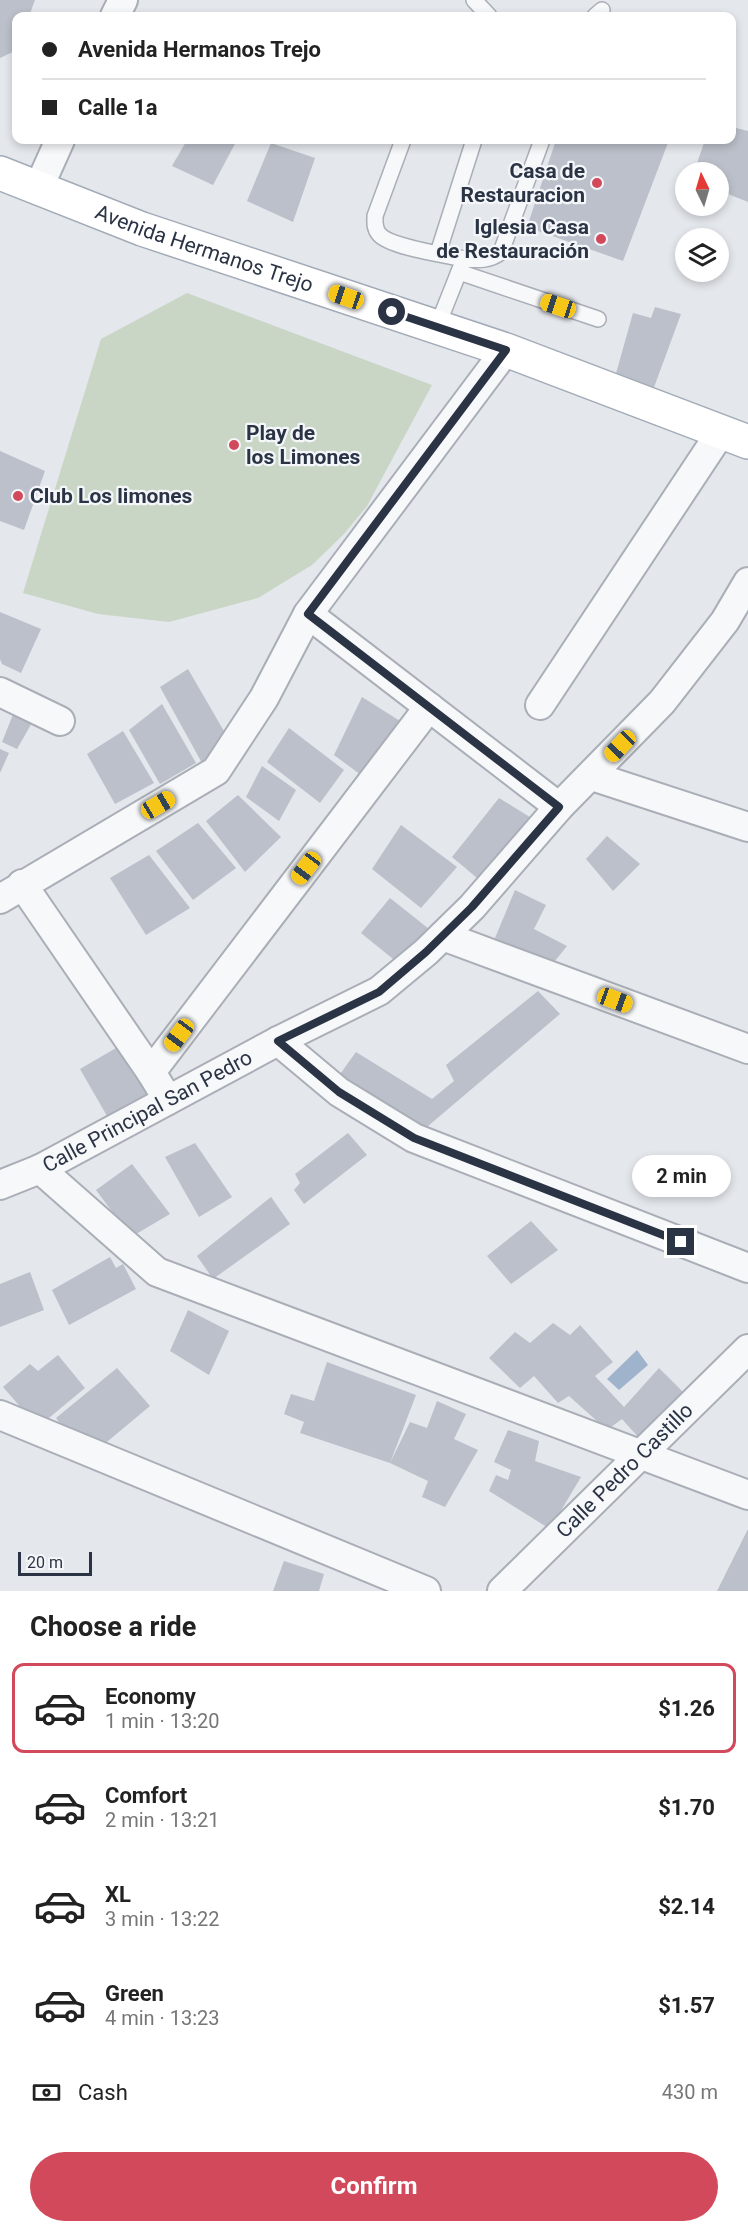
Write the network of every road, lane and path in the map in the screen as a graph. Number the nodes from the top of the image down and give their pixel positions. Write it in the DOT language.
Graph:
graph roads {
  1 [pos="474,0"];
  2 [pos="485,12"];
  3 [pos="58,144"];
  4 [pos="402,144"];
  5 [pos="473,144"];
  6 [pos="541,144"];
  7 [pos="0,173"];
  8 [pos="38,189"];
  9 [pos="438,252"];
  10 [pos="461,266"];
  11 [pos="598,319"];
  12 [pos="437,327"];
  13 [pos="506,350"];
  14 [pos="735,437"];
  15 [pos="748,582"];
  16 [pos="308,614"];
  17 [pos="0,692"];
  18 [pos="540,705"];
  19 [pos="429,707"];
  20 [pos="60,721"];
  21 [pos="592,776"];
  22 [pos="559,807"];
  23 [pos="748,827"];
  24 [pos="11,891"];
  25 [pos="443,936"];
  26 [pos="278,1041"];
  27 [pos="748,1048"];
  28 [pos="151,1072"];
  29 [pos="168,1100"];
  30 [pos="40,1169"];
  31 [pos="0,1185"];
  32 [pos="748,1268"];
  33 [pos="748,1349"];
  34 [pos="0,1415"];
  35 [pos="641,1452"];
  36 [pos="748,1494"];
  37 [pos="426,1591"];
  38 [pos="502,1591"];
  1 -- 2 [label="lane"];
  3 -- 8 [label="street"];
  4 -- 9 [label="lane"];
  5 -- 9 [label="lane"];
  6 -- 10 [label="lane"];
  7 -- 8 [label="main road, Avenida Hermanos Trejo"];
  8 -- 12 [label="main road, Avenida Hermanos Trejo"];
  9 -- 10 [label="lane"];
  10 -- 11 [label="lane"];
  10 -- 12 [label="lane"];
  12 -- 13 [label="main road, Avenida Hermanos Trejo"];
  13 -- 14 [label="main road, Avenida Hermanos Trejo"];
  13 -- 16 [label="street"];
  14 -- 18 [label="street"];
  15 -- 21 [label="street, Calle Principal San Pedro"];
  16 -- 19 [label="street"];
  16 -- 24 [label="street"];
  17 -- 20 [label="street"];
  19 -- 22 [label="street"];
  19 -- 28 [label="street"];
  21 -- 22 [label="street, Calle Principal San Pedro"];
  21 -- 23 [label="street"];
  22 -- 25 [label="street, Calle Principal San Pedro"];
  24 -- 28 [label="street"];
  25 -- 26 [label="street, Calle Principal San Pedro"];
  25 -- 27 [label="street"];
  26 -- 29 [label="street, Calle Principal San Pedro"];
  26 -- 32 [label="street"];
  28 -- 29 [label="street"];
  29 -- 30 [label="street, Calle Principal San Pedro"];
  30 -- 31 [label="street, Calle Principal San Pedro"];
  30 -- 35 [label="street"];
  33 -- 35 [label="street, Calle Pedro Castillo"];
  34 -- 37 [label="street"];
  35 -- 36 [label="street"];
  35 -- 38 [label="street, Calle Pedro Castillo"];
}
